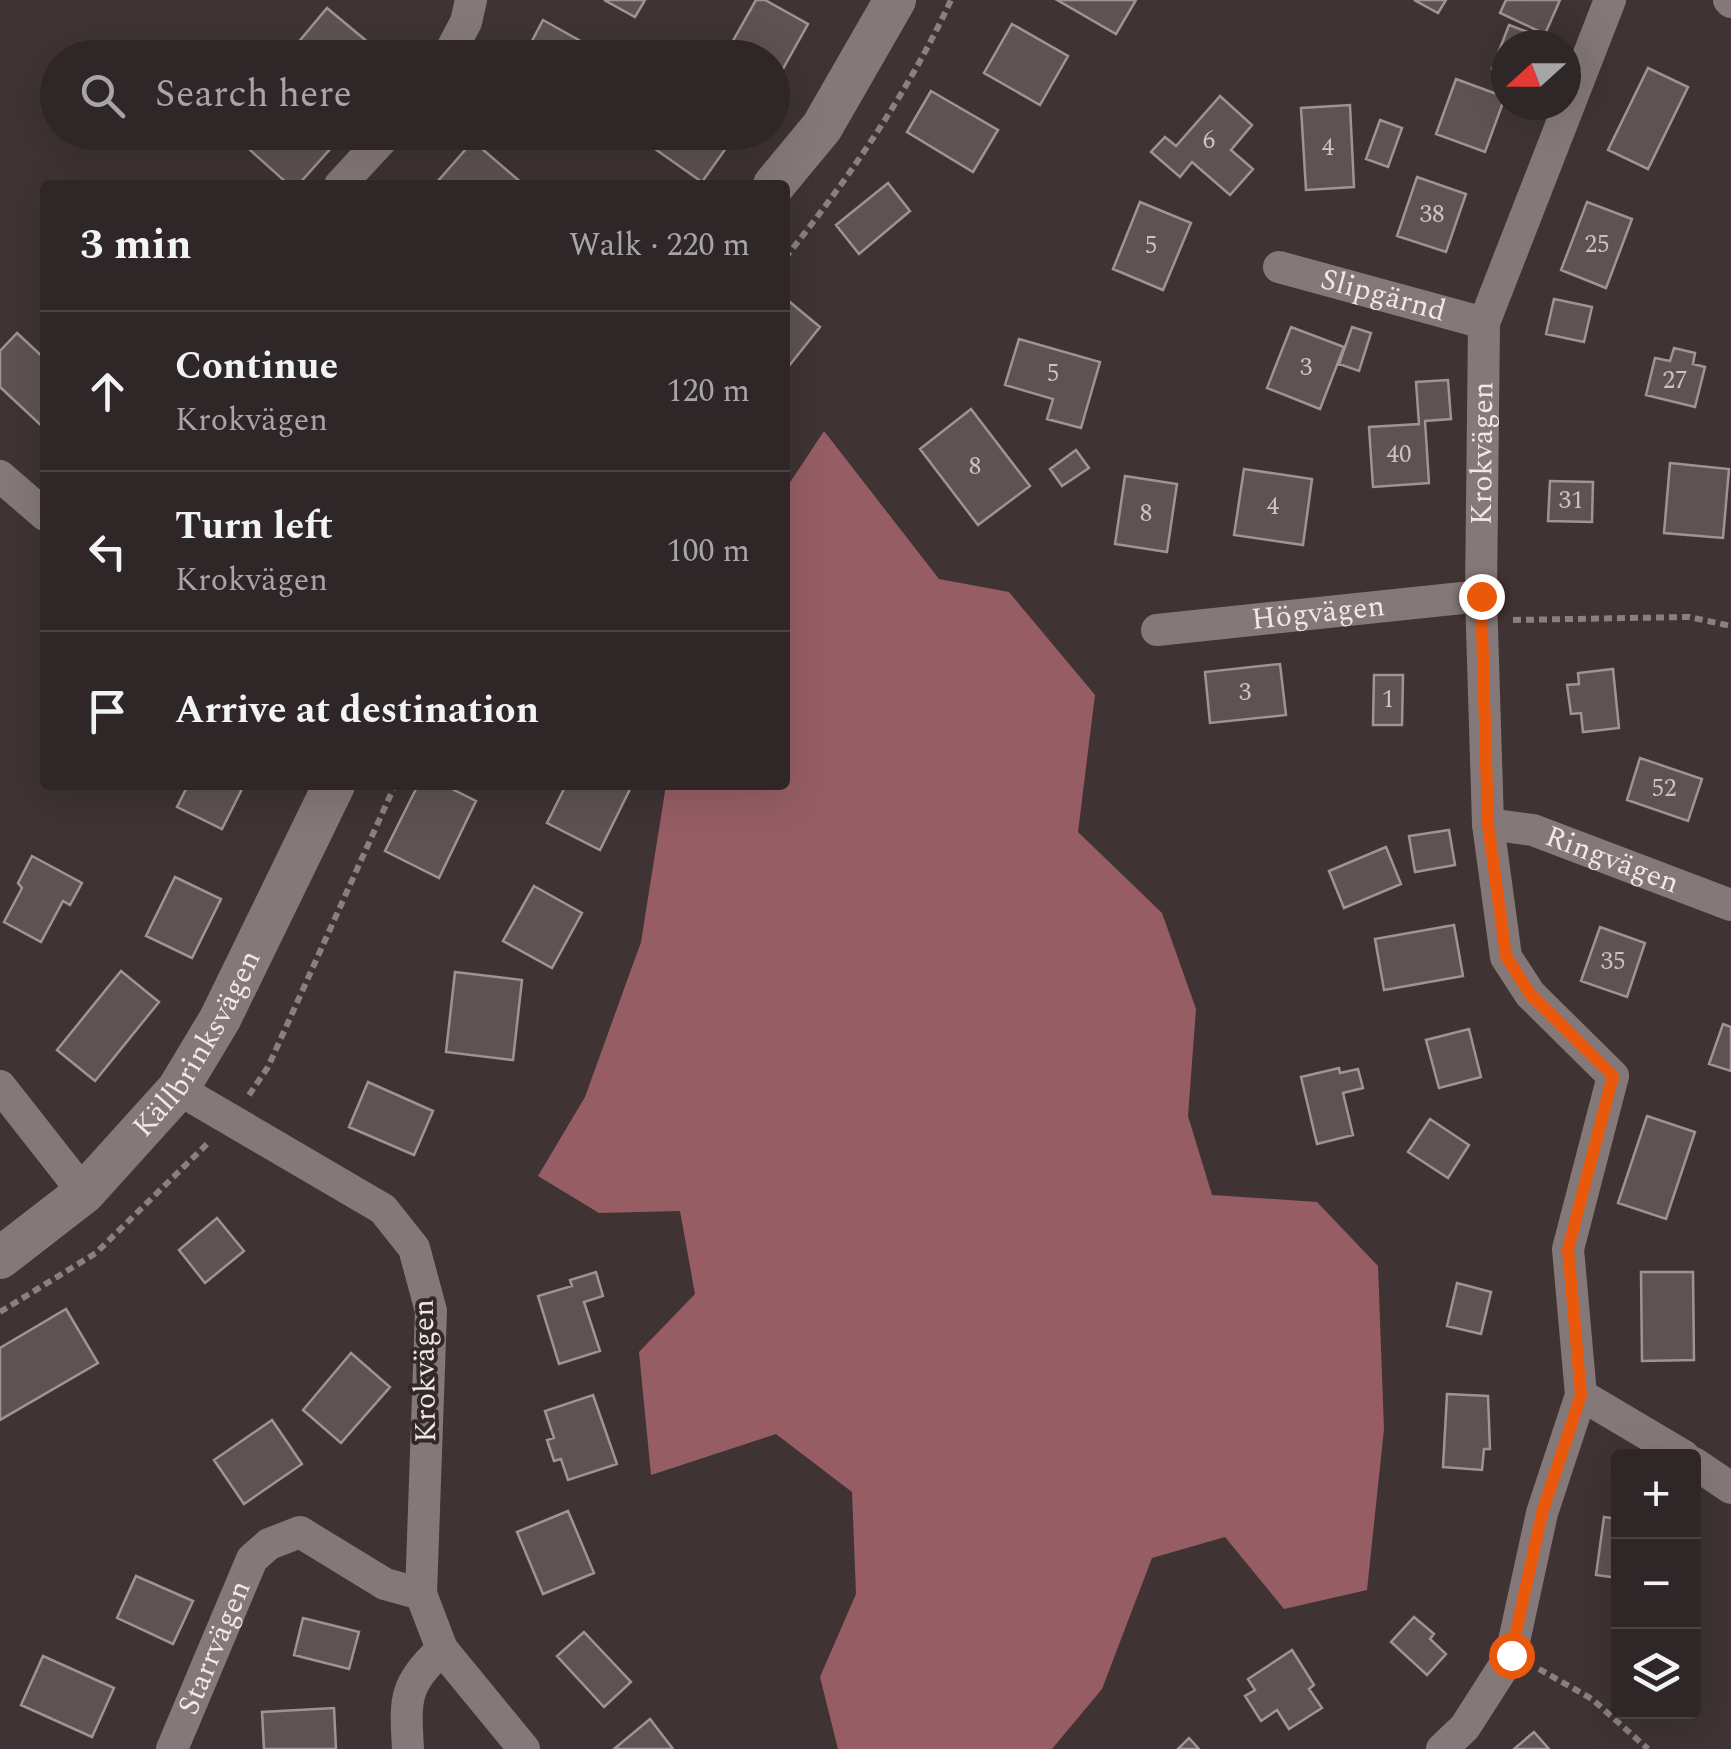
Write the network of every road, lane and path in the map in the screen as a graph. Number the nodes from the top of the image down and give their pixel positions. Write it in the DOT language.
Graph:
graph roads {
  1 [pos="471,0"];
  2 [pos="895,0"];
  3 [pos="951,0"];
  4 [pos="1610,0"];
  5 [pos="456,40"];
  6 [pos="372,150"];
  7 [pos="345,180"];
  8 [pos="778,180"];
  9 [pos="790,252"];
  10 [pos="1279,267"];
  11 [pos="1484,324"];
  12 [pos="0,476"];
  13 [pos="40,507"];
  14 [pos="1482,610"];
  15 [pos="1731,626"];
  16 [pos="1157,630"];
  17 [pos="332,790"];
  18 [pos="1488,824"];
  19 [pos="1731,905"];
  20 [pos="0,1086"];
  21 [pos="178,1088"];
  22 [pos="84,1193"];
  23 [pos="0,1258"];
  24 [pos="1581,1395"];
  25 [pos="1672,1449"];
  26 [pos="1701,1467"];
  27 [pos="1731,1488"];
  28 [pos="421,1594"];
  29 [pos="442,1649"];
  30 [pos="1511,1655"];
  31 [pos="172,1749"];
  32 [pos="408,1749"];
  33 [pos="524,1749"];
  34 [pos="1442,1749"];
  35 [pos="1648,1749"];
  1 -- 5 [label="street"];
  2 -- 8 [label="street"];
  3 -- 9 [label="path"];
  4 -- 11 [label="street, Krokvägen"];
  6 -- 7 [label="street"];
  10 -- 11 [label="street, Slipgärnd"];
  11 -- 14 [label="street, Krokvägen"];
  12 -- 13 [label="street"];
  14 -- 15 [label="path"];
  14 -- 16 [label="street, Högvägen"];
  14 -- 18 [label="street, Krokvägen"];
  17 -- 21 [label="street, Källbrinksvägen"];
  18 -- 19 [label="street, Ringvägen"];
  18 -- 24 [label="street, Krokvägen"];
  20 -- 22 [label="street"];
  21 -- 22 [label="street, Källbrinksvägen"];
  21 -- 28 [label="street, Krokvägen"];
  22 -- 23 [label="street, Källbrinksvägen"];
  24 -- 25 [label="street"];
  24 -- 30 [label="street, Krokvägen"];
  26 -- 27 [label="street"];
  28 -- 29 [label="street, Krokvägen"];
  28 -- 31 [label="street, Starrvägen"];
  29 -- 32 [label="street"];
  29 -- 33 [label="street, Krokvägen"];
  30 -- 34 [label="street, Krokvägen"];
  30 -- 35 [label="path"];
}
